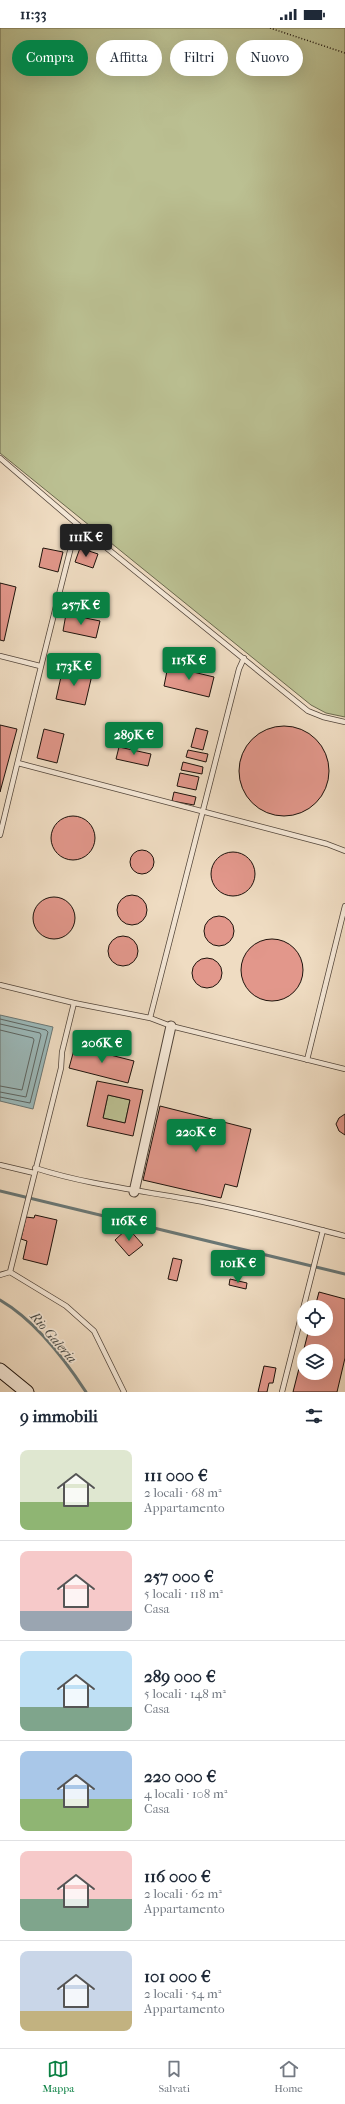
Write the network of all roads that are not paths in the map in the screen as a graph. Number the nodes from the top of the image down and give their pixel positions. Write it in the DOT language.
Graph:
graph roads {
  1 [pos="0,458"];
  2 [pos="77,524"];
  3 [pos="0,656"];
  4 [pos="244,658"];
  5 [pos="40,666"];
  6 [pos="345,722"];
  7 [pos="18,763"];
  8 [pos="0,806"];
  9 [pos="7,808"];
  10 [pos="202,811"];
  11 [pos="0,835"];
  12 [pos="345,851"];
  13 [pos="345,906"];
  14 [pos="0,984"];
  15 [pos="74,1003"];
  16 [pos="150,1018"];
  17 [pos="171,1026"];
  18 [pos="307,1060"];
  19 [pos="345,1069"];
  20 [pos="0,1165"];
  21 [pos="35,1171"];
  22 [pos="134,1192"];
  23 [pos="323,1230"];
  24 [pos="345,1236"];
  25 [pos="10,1272"];
  26 [pos="0,1274"];
  27 [pos="0,1370"];
  28 [pos="27,1392"];
  29 [pos="124,1392"];
  30 [pos="282,1392"];
  1 -- 2 [label="lane"];
  2 -- 4 [label="lane"];
  2 -- 5 [label="lane"];
  3 -- 5 [label="lane"];
  4 -- 6 [label="lane"];
  4 -- 10 [label="lane"];
  5 -- 7 [label="lane"];
  7 -- 9 [label="lane"];
  7 -- 10 [label="lane"];
  8 -- 9 [label="lane"];
  9 -- 11 [label="lane"];
  10 -- 12 [label="lane"];
  10 -- 16 [label="lane"];
  13 -- 18 [label="lane"];
  14 -- 15 [label="lane"];
  15 -- 16 [label="lane"];
  15 -- 21 [label="lane"];
  16 -- 17 [label="lane"];
  17 -- 18 [label="lane"];
  17 -- 22 [label="street"];
  18 -- 19 [label="lane"];
  20 -- 21 [label="lane"];
  21 -- 22 [label="lane"];
  21 -- 25 [label="lane"];
  22 -- 23 [label="lane"];
  23 -- 24 [label="lane"];
  23 -- 30 [label="lane"];
  25 -- 26 [label="lane"];
  25 -- 29 [label="lane"];
  27 -- 28 [label="main road"];
}
